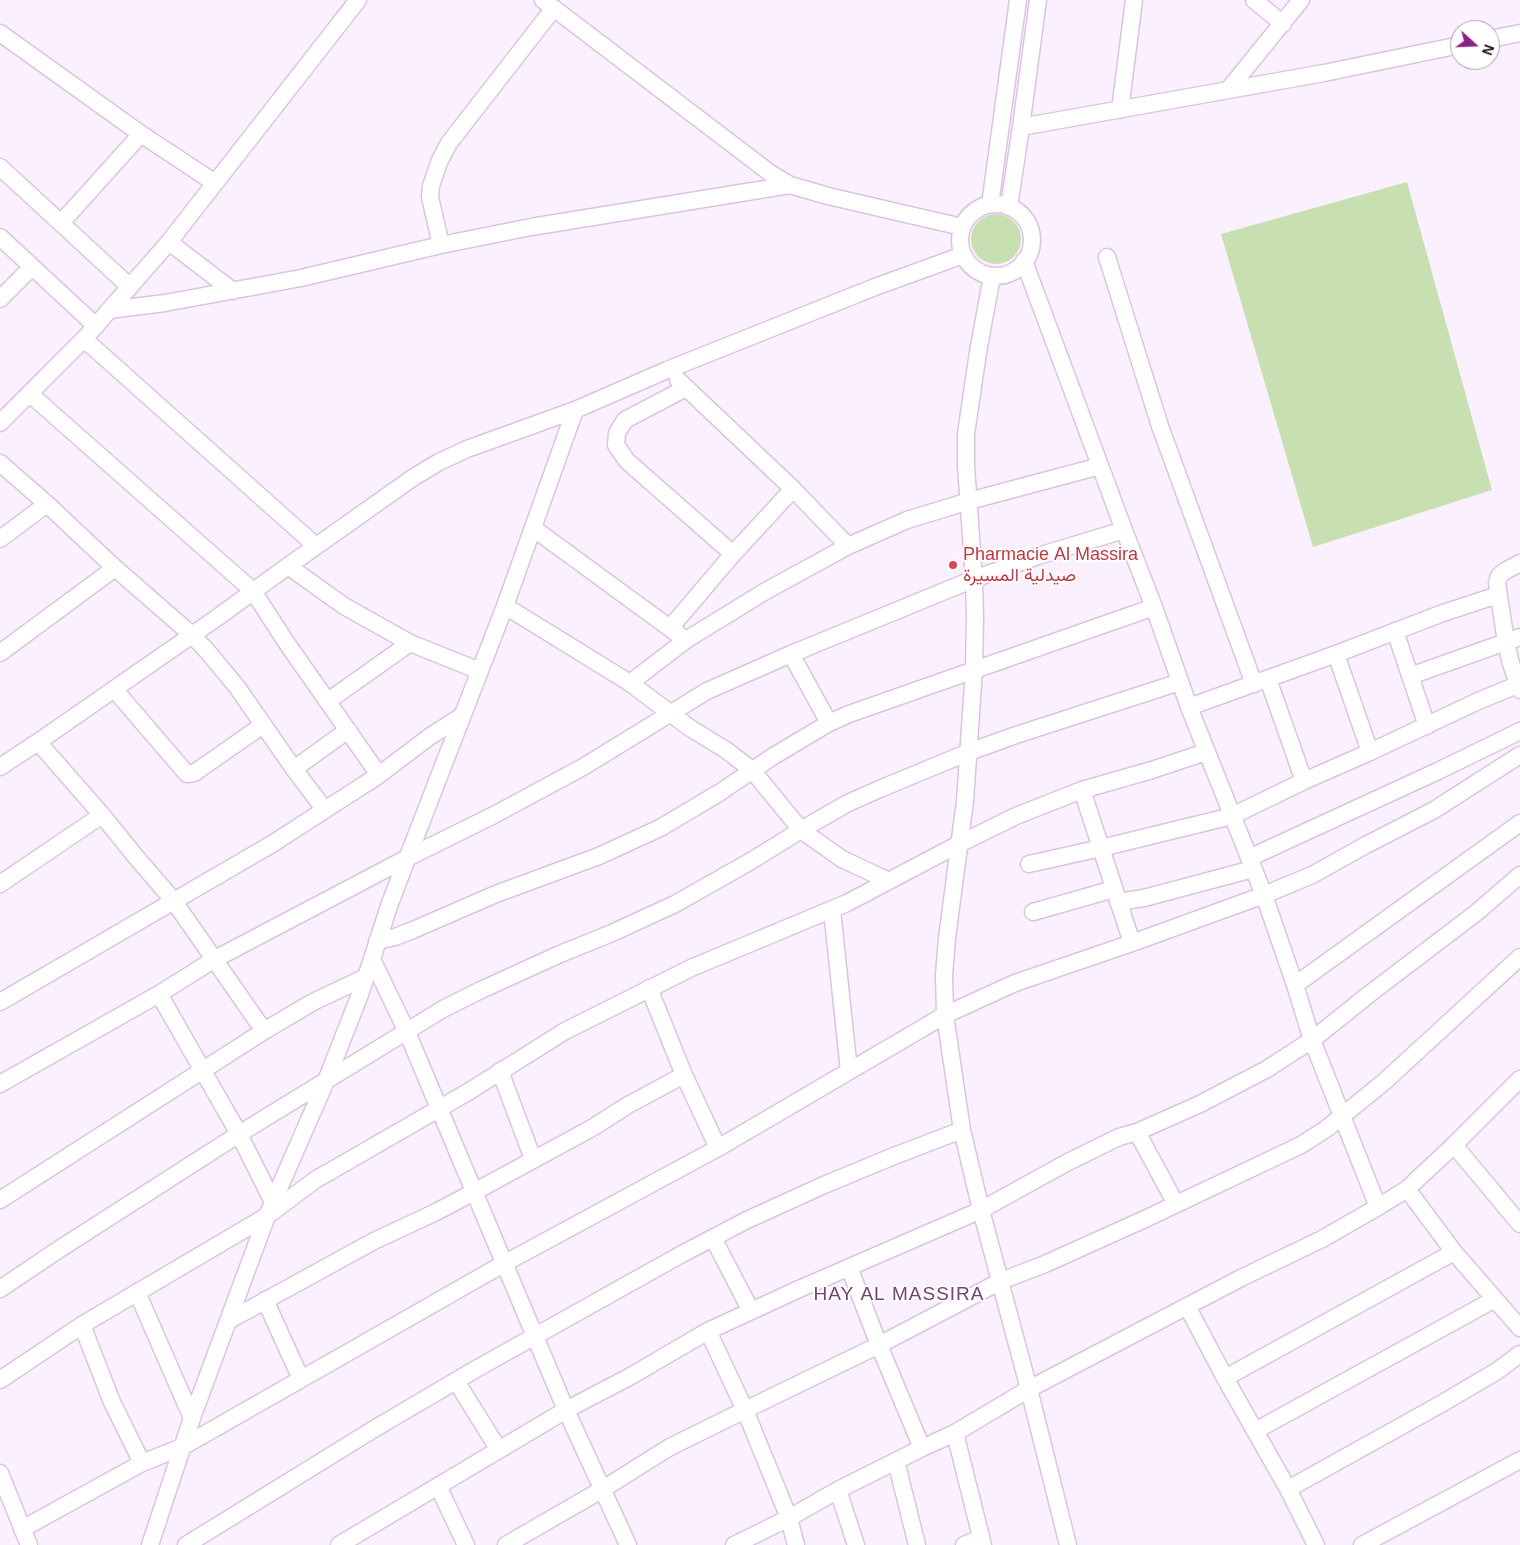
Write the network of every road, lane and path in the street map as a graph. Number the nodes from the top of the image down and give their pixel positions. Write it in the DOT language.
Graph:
graph roads {
  1 [pos="358,0"];
  2 [pos="1038,0"];
  3 [pos="1134,0"];
  4 [pos="1254,0"];
  5 [pos="1301,0"];
  6 [pos="1013,3"];
  7 [pos="548,4"];
  8 [pos="1283,24"];
  9 [pos="1519,30"];
  10 [pos="1500,36"];
  11 [pos="2,39"];
  12 [pos="1450,47"];
  13 [pos="1228,90"];
  14 [pos="1120,110"];
  15 [pos="1021,127"];
  16 [pos="141,134"];
  17 [pos="0,167"];
  18 [pos="215,183"];
  19 [pos="790,185"];
  20 [pos="990,205"];
  21 [pos="1009,206"];
  22 [pos="61,223"];
  23 [pos="962,227"];
  24 [pos="0,237"];
  25 [pos="169,242"];
  26 [pos="441,245"];
  27 [pos="963,256"];
  28 [pos="1106,257"];
  29 [pos="1024,262"];
  30 [pos="31,268"];
  31 [pos="992,276"];
  32 [pos="129,286"];
  33 [pos="234,291"];
  34 [pos="0,299"];
  35 [pos="109,310"];
  36 [pos="96,326"];
  37 [pos="84,339"];
  38 [pos="667,370"];
  39 [pos="686,388"];
  40 [pos="30,394"];
  41 [pos="575,410"];
  42 [pos="0,423"];
  43 [pos="0,462"];
  44 [pos="1100,466"];
  45 [pos="793,489"];
  46 [pos="969,500"];
  47 [pos="47,504"];
  48 [pos="533,528"];
  49 [pos="1124,530"];
  50 [pos="0,539"];
  51 [pos="316,546"];
  52 [pos="848,546"];
  53 [pos="733,554"];
  54 [pos="1520,563"];
  55 [pos="288,566"];
  56 [pos="115,568"];
  57 [pos="974,579"];
  58 [pos="253,591"];
  59 [pos="1498,595"];
  60 [pos="505,606"];
  61 [pos="1154,607"];
  62 [pos="670,628"];
  63 [pos="1395,631"];
  64 [pos="192,635"];
  65 [pos="686,640"];
  66 [pos="1513,640"];
  67 [pos="410,643"];
  68 [pos="0,653"];
  69 [pos="790,654"];
  70 [pos="1336,654"];
  71 [pos="974,670"];
  72 [pos="480,671"];
  73 [pos="1410,676"];
  74 [pos="1261,681"];
  75 [pos="1180,682"];
  76 [pos="630,683"];
  77 [pos="1519,687"];
  78 [pos="114,689"];
  79 [pos="328,701"];
  80 [pos="1189,707"];
  81 [pos="670,712"];
  82 [pos="462,716"];
  83 [pos="829,723"];
  84 [pos="263,725"];
  85 [pos="1427,726"];
  86 [pos="348,730"];
  87 [pos="1520,731"];
  88 [pos="38,742"];
  89 [pos="969,752"];
  90 [pos="1206,752"];
  91 [pos="1370,752"];
  92 [pos="1520,755"];
  93 [pos="0,767"];
  94 [pos="294,769"];
  95 [pos="752,770"];
  96 [pos="379,774"];
  97 [pos="1304,781"];
  98 [pos="1082,790"];
  99 [pos="325,810"];
  100 [pos="102,815"];
  101 [pos="1232,816"];
  102 [pos="1520,823"];
  103 [pos="801,830"];
  104 [pos="959,844"];
  105 [pos="1101,848"];
  106 [pos="409,857"];
  107 [pos="1030,864"];
  108 [pos="1251,864"];
  109 [pos="1520,875"];
  110 [pos="889,881"];
  111 [pos="0,884"];
  112 [pos="1264,895"];
  113 [pos="1116,896"];
  114 [pos="173,900"];
  115 [pos="832,910"];
  116 [pos="1033,912"];
  117 [pos="377,941"];
  118 [pos="1132,943"];
  119 [pos="1520,957"];
  120 [pos="372,958"];
  121 [pos="215,959"];
  122 [pos="366,977"];
  123 [pos="1296,985"];
  124 [pos="649,988"];
  125 [pos="160,994"];
  126 [pos="0,1002"];
  127 [pos="945,1015"];
  128 [pos="264,1031"];
  129 [pos="407,1032"];
  130 [pos="1312,1040"];
  131 [pos="203,1070"];
  132 [pos="500,1071"];
  133 [pos="849,1071"];
  134 [pos="684,1075"];
  135 [pos="1520,1079"];
  136 [pos="326,1081"];
  137 [pos="0,1084"];
  138 [pos="440,1108"];
  139 [pos="1342,1116"];
  140 [pos="962,1130"];
  141 [pos="1136,1132"];
  142 [pos="239,1134"];
  143 [pos="1454,1146"];
  144 [pos="718,1148"];
  145 [pos="533,1160"];
  146 [pos="1407,1189"];
  147 [pos="474,1192"];
  148 [pos="0,1200"];
  149 [pos="1176,1204"];
  150 [pos="1378,1207"];
  151 [pos="270,1209"];
  152 [pos="981,1210"];
  153 [pos="1520,1224"];
  154 [pos="713,1238"];
  155 [pos="1454,1252"];
  156 [pos="505,1263"];
  157 [pos="849,1267"];
  158 [pos="1001,1281"];
  159 [pos="0,1289"];
  160 [pos="137,1292"];
  161 [pos="266,1300"];
  162 [pos="1495,1300"];
  163 [pos="1187,1306"];
  164 [pos="751,1311"];
  165 [pos="228,1321"];
  166 [pos="82,1324"];
  167 [pos="1520,1328"];
  168 [pos="708,1331"];
  169 [pos="535,1336"];
  170 [pos="878,1345"];
  171 [pos="1520,1354"];
  172 [pos="1225,1378"];
  173 [pos="0,1380"];
  174 [pos="301,1380"];
  175 [pos="456,1382"];
  176 [pos="1029,1389"];
  177 [pos="566,1410"];
  178 [pos="745,1410"];
  179 [pos="192,1418"];
  180 [pos="1255,1432"];
  181 [pos="955,1433"];
  182 [pos="182,1447"];
  183 [pos="922,1448"];
  184 [pos="499,1450"];
  185 [pos="1520,1460"];
  186 [pos="896,1461"];
  187 [pos="142,1463"];
  188 [pos="0,1473"];
  189 [pos="438,1486"];
  190 [pos="603,1489"];
  191 [pos="1288,1489"];
  192 [pos="838,1490"];
  193 [pos="5,1499"];
  194 [pos="789,1518"];
  195 [pos="22,1529"];
  196 [pos="982,1541"];
  197 [pos="29,1545"];
  198 [pos="150,1545"];
  199 [pos="186,1545"];
  200 [pos="339,1545"];
  201 [pos="466,1545"];
  202 [pos="506,1545"];
  203 [pos="628,1545"];
  204 [pos="734,1545"];
  205 [pos="796,1545"];
  206 [pos="856,1545"];
  207 [pos="917,1545"];
  208 [pos="964,1545"];
  209 [pos="1068,1545"];
  210 [pos="1316,1545"];
  211 [pos="1362,1545"];
  1 -- 18 [label="street"];
  2 -- 15 [label="street"];
  3 -- 14 [label="street"];
  4 -- 8 [label="street"];
  5 -- 8 [label="street"];
  6 -- 20 [label="street"];
  7 -- 19 [label="street"];
  7 -- 26 [label="street"];
  8 -- 13 [label="street"];
  9 -- 10 [label="street"];
  11 -- 16 [label="street"];
  12 -- 13 [label="street"];
  13 -- 14 [label="street"];
  14 -- 15 [label="street"];
  15 -- 21 [label="street"];
  16 -- 18 [label="street"];
  16 -- 22 [label="street"];
  17 -- 22 [label="street"];
  18 -- 25 [label="street"];
  19 -- 23 [label="street"];
  19 -- 26 [label="street"];
  20 -- 21 [label="street"];
  20 -- 23 [label="street"];
  21 -- 29 [label="street"];
  22 -- 32 [label="street"];
  23 -- 27 [label="street"];
  24 -- 30 [label="street"];
  25 -- 32 [label="street"];
  25 -- 33 [label="street"];
  26 -- 33 [label="street"];
  27 -- 31 [label="street"];
  27 -- 38 [label="street"];
  28 -- 74 [label="street"];
  29 -- 31 [label="street"];
  29 -- 44 [label="street"];
  30 -- 34 [label="street"];
  30 -- 36 [label="street"];
  31 -- 46 [label="street"];
  32 -- 35 [label="street"];
  33 -- 35 [label="street"];
  35 -- 36 [label="street"];
  36 -- 37 [label="street"];
  37 -- 40 [label="street"];
  37 -- 51 [label="street"];
  38 -- 39 [label="street"];
  38 -- 41 [label="street"];
  39 -- 45 [label="street"];
  39 -- 53 [label="street"];
  40 -- 42 [label="street"];
  40 -- 58 [label="street"];
  41 -- 48 [label="street"];
  41 -- 51 [label="street"];
  43 -- 47 [label="street"];
  44 -- 46 [label="street"];
  44 -- 49 [label="street"];
  45 -- 52 [label="street"];
  45 -- 53 [label="street"];
  46 -- 52 [label="street"];
  46 -- 57 [label="street"];
  47 -- 50 [label="street"];
  47 -- 56 [label="street"];
  48 -- 60 [label="street"];
  48 -- 62 [label="street"];
  49 -- 57 [label="street"];
  49 -- 61 [label="street"];
  51 -- 55 [label="street"];
  52 -- 65 [label="street"];
  53 -- 62 [label="street"];
  54 -- 59 [label="street"];
  55 -- 58 [label="street"];
  55 -- 67 [label="street"];
  56 -- 64 [label="street"];
  56 -- 68 [label="street"];
  57 -- 69 [label="street"];
  57 -- 71 [label="street"];
  58 -- 64 [label="street"];
  58 -- 79 [label="street"];
  59 -- 63 [label="street"];
  59 -- 66 [label="street"];
  60 -- 72 [label="street"];
  60 -- 76 [label="street"];
  61 -- 71 [label="street"];
  61 -- 75 [label="street"];
  62 -- 65 [label="street"];
  63 -- 70 [label="street"];
  63 -- 73 [label="street"];
  64 -- 78 [label="street"];
  64 -- 84 [label="street"];
  65 -- 76 [label="street"];
  66 -- 73 [label="street"];
  66 -- 77 [label="street"];
  67 -- 72 [label="street"];
  67 -- 79 [label="street"];
  69 -- 81 [label="street"];
  69 -- 83 [label="street"];
  70 -- 74 [label="street"];
  70 -- 91 [label="street"];
  71 -- 83 [label="street"];
  71 -- 89 [label="street"];
  72 -- 82 [label="street"];
  73 -- 85 [label="street"];
  74 -- 80 [label="street"];
  74 -- 97 [label="street"];
  75 -- 80 [label="street"];
  75 -- 89 [label="street"];
  76 -- 81 [label="street"];
  77 -- 85 [label="street"];
  78 -- 84 [label="street"];
  78 -- 88 [label="street"];
  79 -- 86 [label="street"];
  80 -- 90 [label="street"];
  81 -- 95 [label="street"];
  81 -- 106 [label="street"];
  82 -- 96 [label="street"];
  82 -- 106 [label="street"];
  83 -- 95 [label="street"];
  84 -- 94 [label="street"];
  85 -- 91 [label="street"];
  86 -- 94 [label="street"];
  86 -- 96 [label="street"];
  87 -- 108 [label="street"];
  88 -- 93 [label="street"];
  88 -- 100 [label="street"];
  89 -- 103 [label="street"];
  89 -- 104 [label="street"];
  90 -- 98 [label="street"];
  90 -- 101 [label="street"];
  91 -- 97 [label="street"];
  92 -- 112 [label="street"];
  94 -- 99 [label="street"];
  95 -- 103 [label="street"];
  95 -- 117 [label="street"];
  96 -- 99 [label="street"];
  97 -- 101 [label="street"];
  98 -- 104 [label="street"];
  98 -- 105 [label="street"];
  99 -- 114 [label="street"];
  100 -- 111 [label="street"];
  100 -- 114 [label="street"];
  101 -- 105 [label="street"];
  101 -- 108 [label="street"];
  102 -- 123 [label="street"];
  103 -- 110 [label="street"];
  103 -- 129 [label="street"];
  104 -- 110 [label="street"];
  104 -- 127 [label="street"];
  105 -- 107 [label="street"];
  105 -- 113 [label="street"];
  106 -- 117 [label="street"];
  106 -- 121 [label="street"];
  108 -- 112 [label="street"];
  108 -- 113 [label="street"];
  109 -- 130 [label="street"];
  110 -- 115 [label="street"];
  112 -- 118 [label="street"];
  112 -- 123 [label="street"];
  113 -- 116 [label="street"];
  113 -- 118 [label="street"];
  114 -- 121 [label="street"];
  114 -- 126 [label="street"];
  115 -- 124 [label="street"];
  115 -- 133 [label="street"];
  117 -- 120 [label="street"];
  118 -- 127 [label="street"];
  119 -- 139 [label="street"];
  120 -- 122 [label="street"];
  120 -- 129 [label="street"];
  121 -- 125 [label="street"];
  121 -- 128 [label="street"];
  122 -- 128 [label="street"];
  122 -- 136 [label="street"];
  123 -- 130 [label="street"];
  124 -- 132 [label="street"];
  124 -- 134 [label="street"];
  125 -- 131 [label="street"];
  125 -- 137 [label="street"];
  127 -- 133 [label="street"];
  127 -- 140 [label="street"];
  128 -- 131 [label="street"];
  129 -- 136 [label="street"];
  129 -- 138 [label="street"];
  130 -- 139 [label="street"];
  130 -- 141 [label="street"];
  131 -- 142 [label="street"];
  131 -- 148 [label="street"];
  132 -- 138 [label="street"];
  132 -- 145 [label="street"];
  133 -- 144 [label="street"];
  134 -- 144 [label="street"];
  134 -- 145 [label="street"];
  135 -- 143 [label="street"];
  136 -- 142 [label="street"];
  136 -- 151 [label="street"];
  138 -- 147 [label="street"];
  138 -- 151 [label="street"];
  139 -- 149 [label="street"];
  139 -- 150 [label="street"];
  140 -- 152 [label="street"];
  140 -- 154 [label="street"];
  141 -- 149 [label="street"];
  141 -- 152 [label="street"];
  142 -- 151 [label="street"];
  142 -- 159 [label="street"];
  143 -- 146 [label="street"];
  143 -- 153 [label="street"];
  144 -- 156 [label="street"];
  145 -- 147 [label="street"];
  146 -- 150 [label="street"];
  146 -- 155 [label="street"];
  147 -- 156 [label="street"];
  147 -- 161 [label="street"];
  149 -- 158 [label="street"];
  150 -- 163 [label="street"];
  151 -- 160 [label="street"];
  151 -- 165 [label="street"];
  152 -- 157 [label="street"];
  152 -- 158 [label="street"];
  154 -- 164 [label="street"];
  154 -- 169 [label="street"];
  155 -- 162 [label="street"];
  155 -- 172 [label="street"];
  156 -- 169 [label="street"];
  156 -- 174 [label="street"];
  157 -- 164 [label="street"];
  157 -- 170 [label="street"];
  158 -- 170 [label="street"];
  158 -- 176 [label="street"];
  160 -- 166 [label="street"];
  160 -- 179 [label="street"];
  161 -- 165 [label="street"];
  161 -- 174 [label="street"];
  162 -- 167 [label="street"];
  162 -- 180 [label="street"];
  163 -- 172 [label="street"];
  163 -- 176 [label="street"];
  164 -- 168 [label="street"];
  165 -- 179 [label="street"];
  166 -- 173 [label="street"];
  166 -- 187 [label="street"];
  168 -- 177 [label="street"];
  168 -- 178 [label="street"];
  169 -- 175 [label="street"];
  169 -- 177 [label="street"];
  170 -- 178 [label="street"];
  170 -- 183 [label="street"];
  171 -- 191 [label="street"];
  172 -- 180 [label="street"];
  174 -- 182 [label="street"];
  175 -- 184 [label="street"];
  175 -- 199 [label="street"];
  176 -- 181 [label="street"];
  176 -- 209 [label="street"];
  177 -- 184 [label="street"];
  177 -- 190 [label="street"];
  178 -- 190 [label="street"];
  178 -- 194 [label="street"];
  179 -- 182 [label="street"];
  180 -- 191 [label="street"];
  181 -- 183 [label="street"];
  181 -- 196 [label="street"];
  182 -- 187 [label="street"];
  182 -- 198 [label="street"];
  183 -- 186 [label="street"];
  184 -- 189 [label="street"];
  185 -- 211 [label="street"];
  186 -- 192 [label="street"];
  186 -- 207 [label="street"];
  187 -- 195 [label="street"];
  188 -- 193 [label="street"];
  189 -- 200 [label="street"];
  189 -- 201 [label="street"];
  190 -- 202 [label="street"];
  190 -- 203 [label="street"];
  191 -- 210 [label="street"];
  192 -- 194 [label="street"];
  192 -- 206 [label="street"];
  193 -- 195 [label="street"];
  194 -- 204 [label="street"];
  194 -- 205 [label="street"];
  195 -- 197 [label="street"];
  196 -- 208 [label="street"];
}
